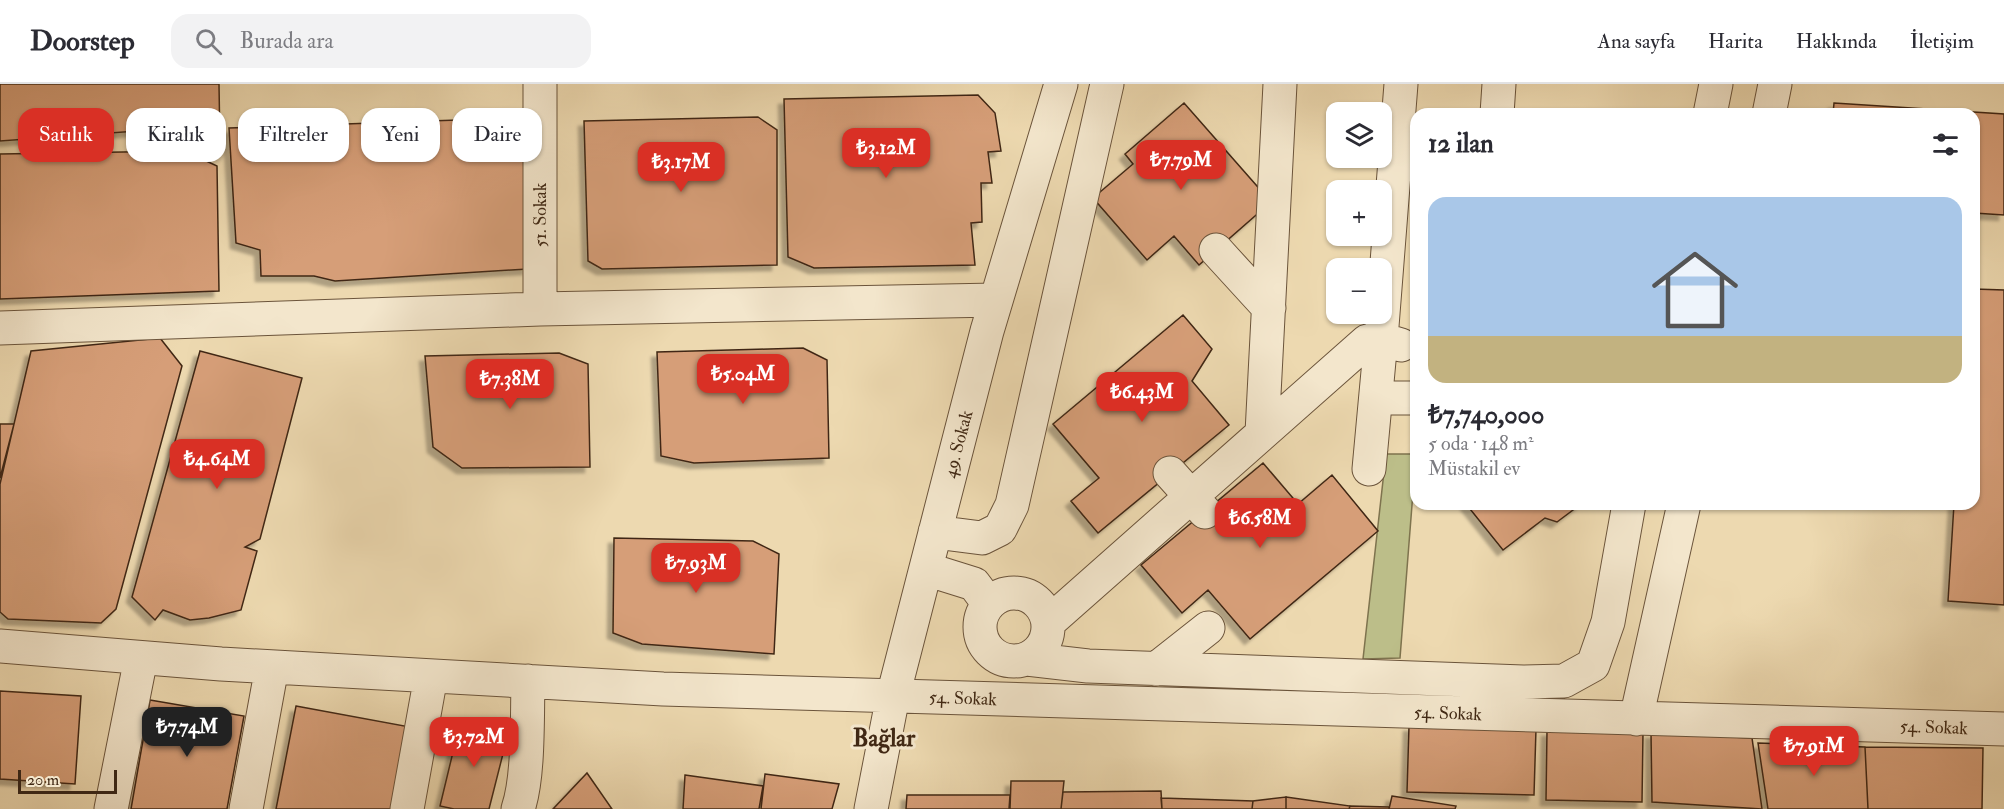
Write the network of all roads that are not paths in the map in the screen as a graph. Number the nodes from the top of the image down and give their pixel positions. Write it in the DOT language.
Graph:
graph roads {
  1 [pos="540,84"];
  2 [pos="1061,84"];
  3 [pos="1107,84"];
  4 [pos="1280,84"];
  5 [pos="1401,84"];
  6 [pos="1499,84"];
  7 [pos="1716,84"];
  8 [pos="1775,84"];
  9 [pos="1497,108"];
  10 [pos="1711,108"];
  11 [pos="1770,108"];
  12 [pos="1216,250"];
  13 [pos="996,300"];
  14 [pos="1269,308"];
  15 [pos="540,309"];
  16 [pos="0,328"];
  17 [pos="1395,334"];
  18 [pos="1376,398"];
  19 [pos="1410,398"];
  20 [pos="1262,433"];
  21 [pos="1369,469"];
  22 [pos="1628,510"];
  23 [pos="1683,510"];
  24 [pos="935,532"];
  25 [pos="926,569"];
  26 [pos="989,604"];
  27 [pos="1048,623"];
  28 [pos="1208,628"];
  29 [pos="0,646"];
  30 [pos="141,658"];
  31 [pos="1027,659"];
  32 [pos="272,667"];
  33 [pos="1156,669"];
  34 [pos="431,676"];
  35 [pos="528,681"];
  36 [pos="893,696"];
  37 [pos="1636,719"];
  38 [pos="2004,729"];
  39 [pos="111,809"];
  40 [pos="246,809"];
  41 [pos="407,809"];
  42 [pos="518,809"];
  43 [pos="871,809"];
  1 -- 15 [label="street, 51. Sokak"];
  2 -- 13 [label="street, 49. Sokak"];
  3 -- 24 [label="street"];
  4 -- 14 [label="street"];
  5 -- 17 [label="street"];
  6 -- 9 [label="street"];
  7 -- 10 [label="street"];
  8 -- 11 [label="street"];
  12 -- 14 [label="street"];
  13 -- 15 [label="street"];
  13 -- 24 [label="street, 49. Sokak"];
  14 -- 20 [label="street"];
  15 -- 16 [label="street"];
  17 -- 18 [label="street"];
  17 -- 20 [label="street"];
  18 -- 19 [label="street"];
  18 -- 21 [label="street"];
  20 -- 27 [label="street"];
  22 -- 33 [label="street"];
  23 -- 37 [label="street"];
  24 -- 25 [label="street, 49. Sokak"];
  25 -- 26 [label="street"];
  25 -- 36 [label="street, 49. Sokak"];
  26 -- 27 [label="street"];
  26 -- 31 [label="street"];
  27 -- 31 [label="street"];
  28 -- 33 [label="street"];
  29 -- 30 [label="street, 54. Sokak"];
  30 -- 32 [label="street, 54. Sokak"];
  30 -- 39 [label="street"];
  31 -- 33 [label="street"];
  32 -- 34 [label="street, 54. Sokak"];
  32 -- 40 [label="street"];
  34 -- 35 [label="street, 54. Sokak"];
  34 -- 41 [label="street"];
  35 -- 36 [label="street, 54. Sokak"];
  35 -- 42 [label="street"];
  36 -- 37 [label="street, 54. Sokak"];
  36 -- 43 [label="street, 49. Sokak"];
  37 -- 38 [label="street, 54. Sokak"];
}
